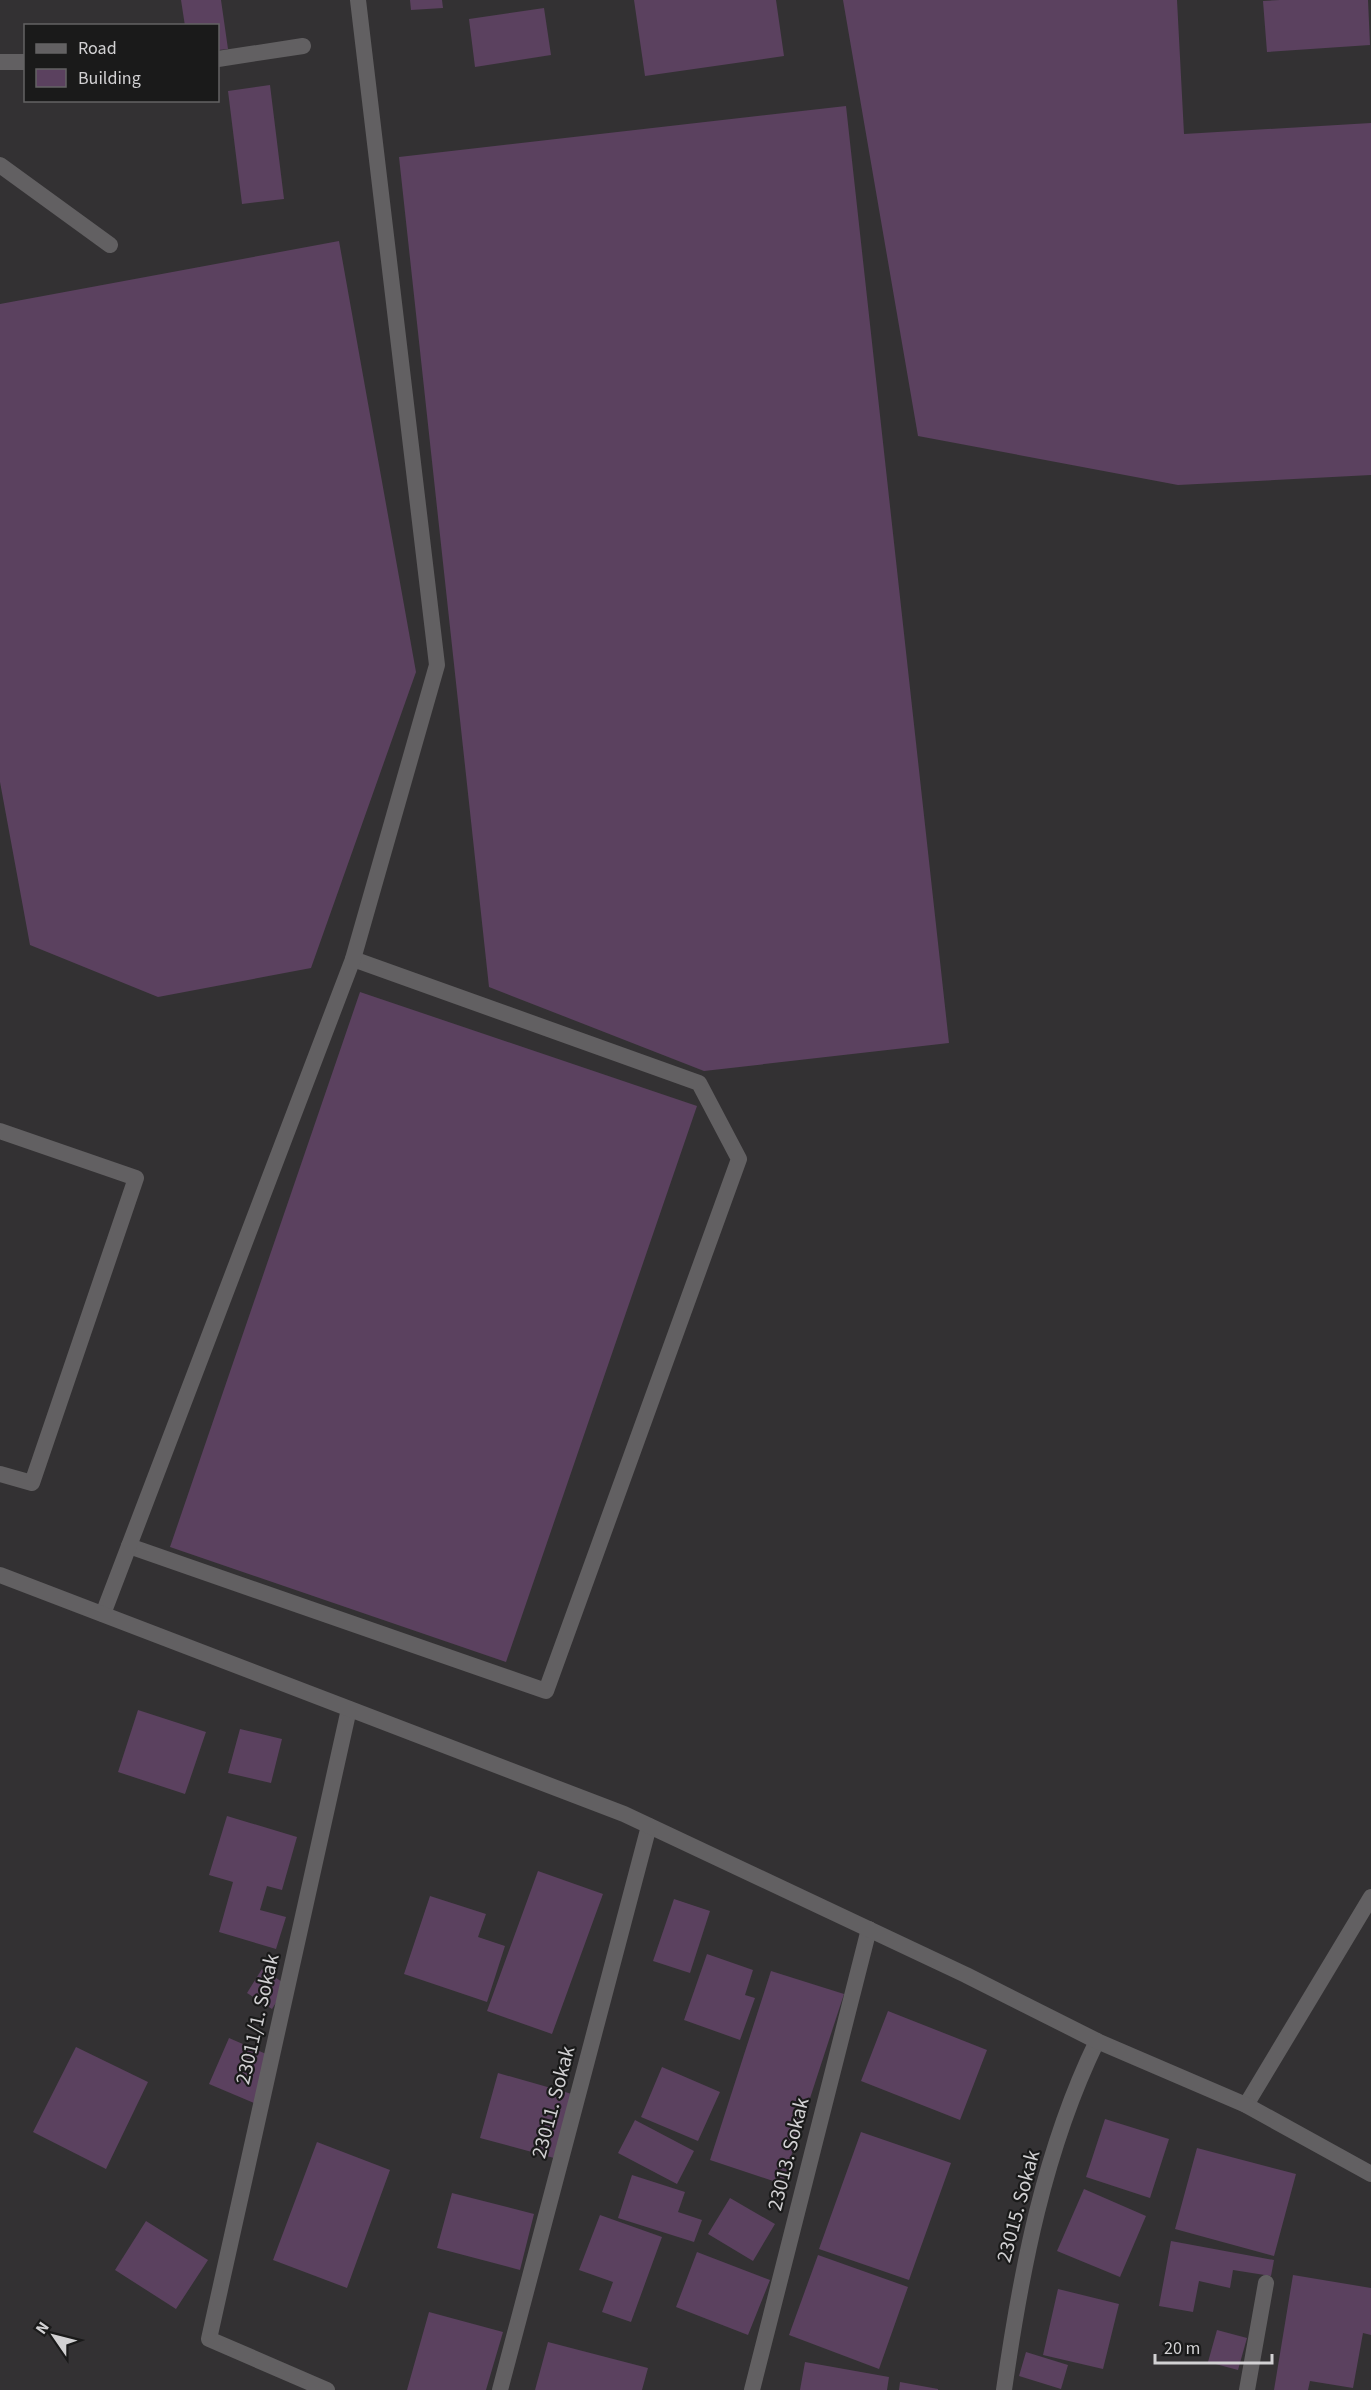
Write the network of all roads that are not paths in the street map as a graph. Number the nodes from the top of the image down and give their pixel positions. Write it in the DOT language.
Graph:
graph roads {
  1 [pos="358,0"];
  2 [pos="303,46"];
  3 [pos="219,59"];
  4 [pos="0,62"];
  5 [pos="24,63"];
  6 [pos="0,165"];
  7 [pos="110,245"];
  8 [pos="353,959"];
  9 [pos="0,1131"];
  10 [pos="0,1474"];
  11 [pos="129,1546"];
  12 [pos="0,1575"];
  13 [pos="103,1614"];
  14 [pos="349,1708"];
  15 [pos="649,1826"];
  16 [pos="1371,1897"];
  17 [pos="869,1929"];
  18 [pos="1097,2041"];
  19 [pos="1246,2105"];
  20 [pos="1371,2174"];
  21 [pos="1266,2283"];
  22 [pos="327,2390"];
  23 [pos="501,2390"];
  24 [pos="752,2390"];
  25 [pos="1004,2390"];
  26 [pos="1247,2390"];
  1 -- 8 [label="street"];
  2 -- 3 [label="street"];
  4 -- 5 [label="street"];
  6 -- 7 [label="street"];
  8 -- 11 [label="street"];
  8 -- 11 [label="street"];
  9 -- 10 [label="street"];
  11 -- 13 [label="street"];
  12 -- 13 [label="street"];
  13 -- 14 [label="street"];
  14 -- 15 [label="street"];
  14 -- 22 [label="street, 23011/1. Sokak"];
  15 -- 17 [label="street"];
  15 -- 23 [label="street, 23011. Sokak"];
  16 -- 19 [label="street"];
  17 -- 18 [label="street"];
  17 -- 24 [label="street, 23013. Sokak"];
  18 -- 19 [label="street"];
  18 -- 25 [label="street, 23015. Sokak"];
  19 -- 20 [label="street"];
  21 -- 26 [label="street"];
}
